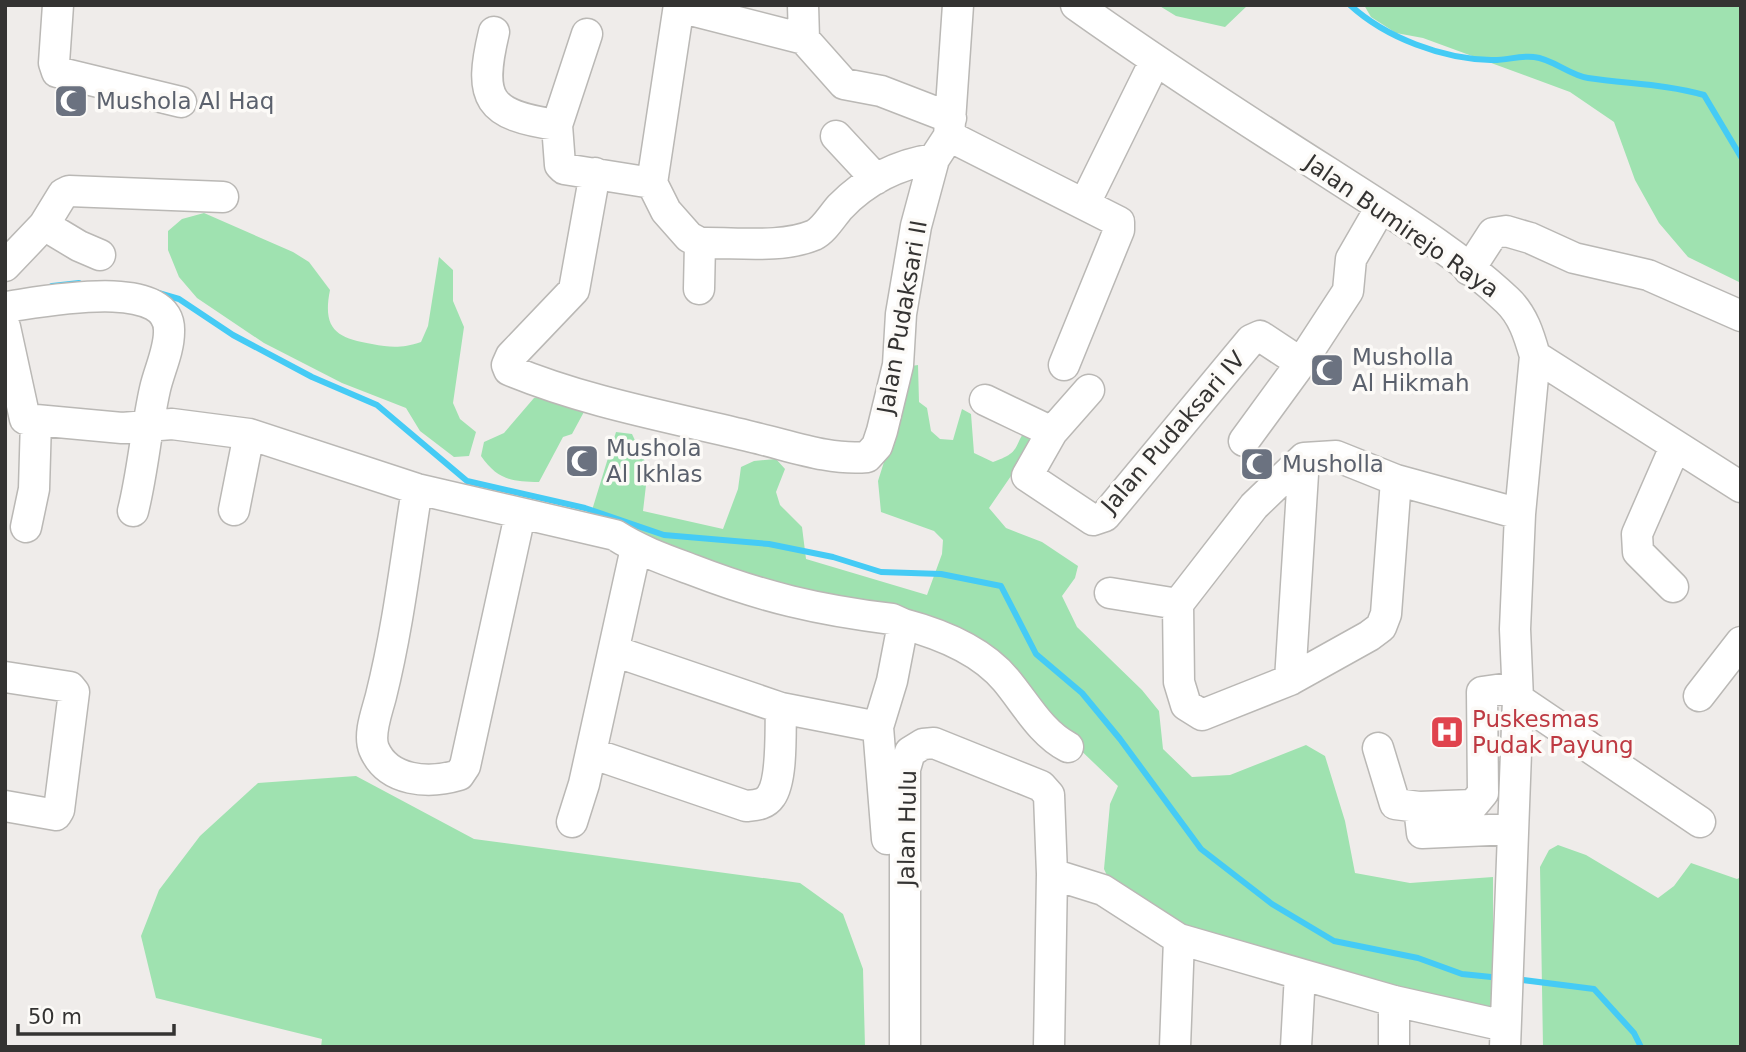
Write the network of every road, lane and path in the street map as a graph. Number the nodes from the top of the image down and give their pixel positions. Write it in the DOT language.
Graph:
graph roads {
  1 [pos="58,5"];
  2 [pos="803,5"];
  3 [pos="958,5"];
  4 [pos="1076,5"];
  5 [pos="679,6"];
  6 [pos="494,32"];
  7 [pos="587,34"];
  8 [pos="804,39"];
  9 [pos="1155,61"];
  10 [pos="181,102"];
  11 [pos="556,125"];
  12 [pos="836,136"];
  13 [pos="945,138"];
  14 [pos="595,173"];
  15 [pos="876,179"];
  16 [pos="652,183"];
  17 [pos="223,197"];
  18 [pos="1085,203"];
  19 [pos="1381,207"];
  20 [pos="44,225"];
  21 [pos="700,243"];
  22 [pos="100,255"];
  23 [pos="5,266"];
  24 [pos="1469,270"];
  25 [pos="699,289"];
  26 [pos="5,307"];
  27 [pos="1741,316"];
  28 [pos="5,327"];
  29 [pos="1535,356"];
  30 [pos="1300,363"];
  31 [pos="1064,365"];
  32 [pos="1089,390"];
  33 [pos="985,400"];
  34 [pos="22,421"];
  35 [pos="150,425"];
  36 [pos="1052,432"];
  37 [pos="249,434"];
  38 [pos="1244,441"];
  39 [pos="1675,447"];
  40 [pos="1304,458"];
  41 [pos="1396,480"];
  42 [pos="1741,487"];
  43 [pos="417,489"];
  44 [pos="234,510"];
  45 [pos="133,511"];
  46 [pos="1520,514"];
  47 [pos="520,515"];
  48 [pos="26,527"];
  49 [pos="636,548"];
  50 [pos="1673,587"];
  51 [pos="1110,593"];
  52 [pos="1178,604"];
  53 [pos="903,624"];
  54 [pos="614,651"];
  55 [pos="1736,655"];
  56 [pos="5,677"];
  57 [pos="1290,680"];
  58 [pos="1518,693"];
  59 [pos="1699,696"];
  60 [pos="781,708"];
  61 [pos="878,727"];
  62 [pos="1068,747"];
  63 [pos="1378,748"];
  64 [pos="591,753"];
  65 [pos="5,806"];
  66 [pos="1419,807"];
  67 [pos="572,822"];
  68 [pos="1700,822"];
  69 [pos="1512,829"];
  70 [pos="887,839"];
  71 [pos="1052,874"];
  72 [pos="1179,939"];
  73 [pos="1300,974"];
  74 [pos="1394,1001"];
  75 [pos="1505,1030"];
  76 [pos="905,1047"];
  77 [pos="1049,1047"];
  78 [pos="1175,1047"];
  79 [pos="1296,1047"];
  80 [pos="1394,1047"];
  1 -- 10 [label="street"];
  2 -- 8 [label="street"];
  3 -- 13 [label="street, Jalan Pudaksari II"];
  4 -- 9 [label="street, Jalan Bumirejo Raya"];
  5 -- 8 [label="street"];
  5 -- 16 [label="street"];
  6 -- 11 [label="street"];
  7 -- 11 [label="street"];
  8 -- 13 [label="street"];
  9 -- 18 [label="street"];
  9 -- 19 [label="street, Jalan Bumirejo Raya"];
  11 -- 14 [label="street"];
  12 -- 15 [label="street"];
  13 -- 14 [label="street, Jalan Pudaksari II"];
  13 -- 15 [label="street"];
  13 -- 18 [label="street"];
  14 -- 16 [label="street"];
  15 -- 21 [label="street"];
  16 -- 21 [label="street"];
  17 -- 20 [label="street"];
  18 -- 31 [label="street"];
  19 -- 24 [label="street, Jalan Bumirejo Raya"];
  19 -- 30 [label="street"];
  20 -- 22 [label="street"];
  20 -- 23 [label="street"];
  21 -- 25 [label="street"];
  24 -- 27 [label="street"];
  24 -- 29 [label="street, Jalan Bumirejo Raya"];
  26 -- 35 [label="street"];
  28 -- 34 [label="street"];
  29 -- 39 [label="street"];
  29 -- 46 [label="street"];
  30 -- 36 [label="street, Jalan Pudaksari IV"];
  30 -- 38 [label="street"];
  32 -- 36 [label="street, Jalan Pudaksari IV"];
  33 -- 36 [label="street"];
  34 -- 35 [label="street"];
  34 -- 48 [label="street"];
  35 -- 37 [label="street"];
  35 -- 45 [label="street"];
  37 -- 43 [label="street"];
  37 -- 44 [label="street"];
  39 -- 42 [label="street"];
  39 -- 50 [label="street"];
  40 -- 41 [label="street"];
  40 -- 52 [label="street"];
  40 -- 57 [label="street"];
  41 -- 46 [label="street"];
  41 -- 57 [label="street"];
  43 -- 47 [label="street"];
  43 -- 47 [label="street"];
  46 -- 58 [label="street"];
  47 -- 49 [label="street"];
  49 -- 53 [label="street"];
  49 -- 54 [label="street"];
  51 -- 52 [label="street"];
  52 -- 57 [label="street"];
  53 -- 61 [label="street"];
  53 -- 62 [label="street"];
  54 -- 60 [label="street"];
  54 -- 64 [label="street"];
  55 -- 59 [label="street"];
  56 -- 65 [label="street"];
  58 -- 66 [label="street"];
  58 -- 68 [label="street"];
  58 -- 69 [label="street"];
  60 -- 61 [label="street"];
  60 -- 64 [label="street"];
  61 -- 70 [label="street"];
  63 -- 66 [label="street"];
  64 -- 67 [label="street"];
  66 -- 69 [label="street"];
  69 -- 75 [label="street"];
  71 -- 72 [label="street"];
  71 -- 76 [label="street, Jalan Hulu"];
  71 -- 77 [label="street"];
  72 -- 73 [label="street"];
  72 -- 78 [label="street"];
  73 -- 74 [label="street"];
  73 -- 79 [label="street"];
  74 -- 75 [label="street"];
  74 -- 80 [label="street"];
}
